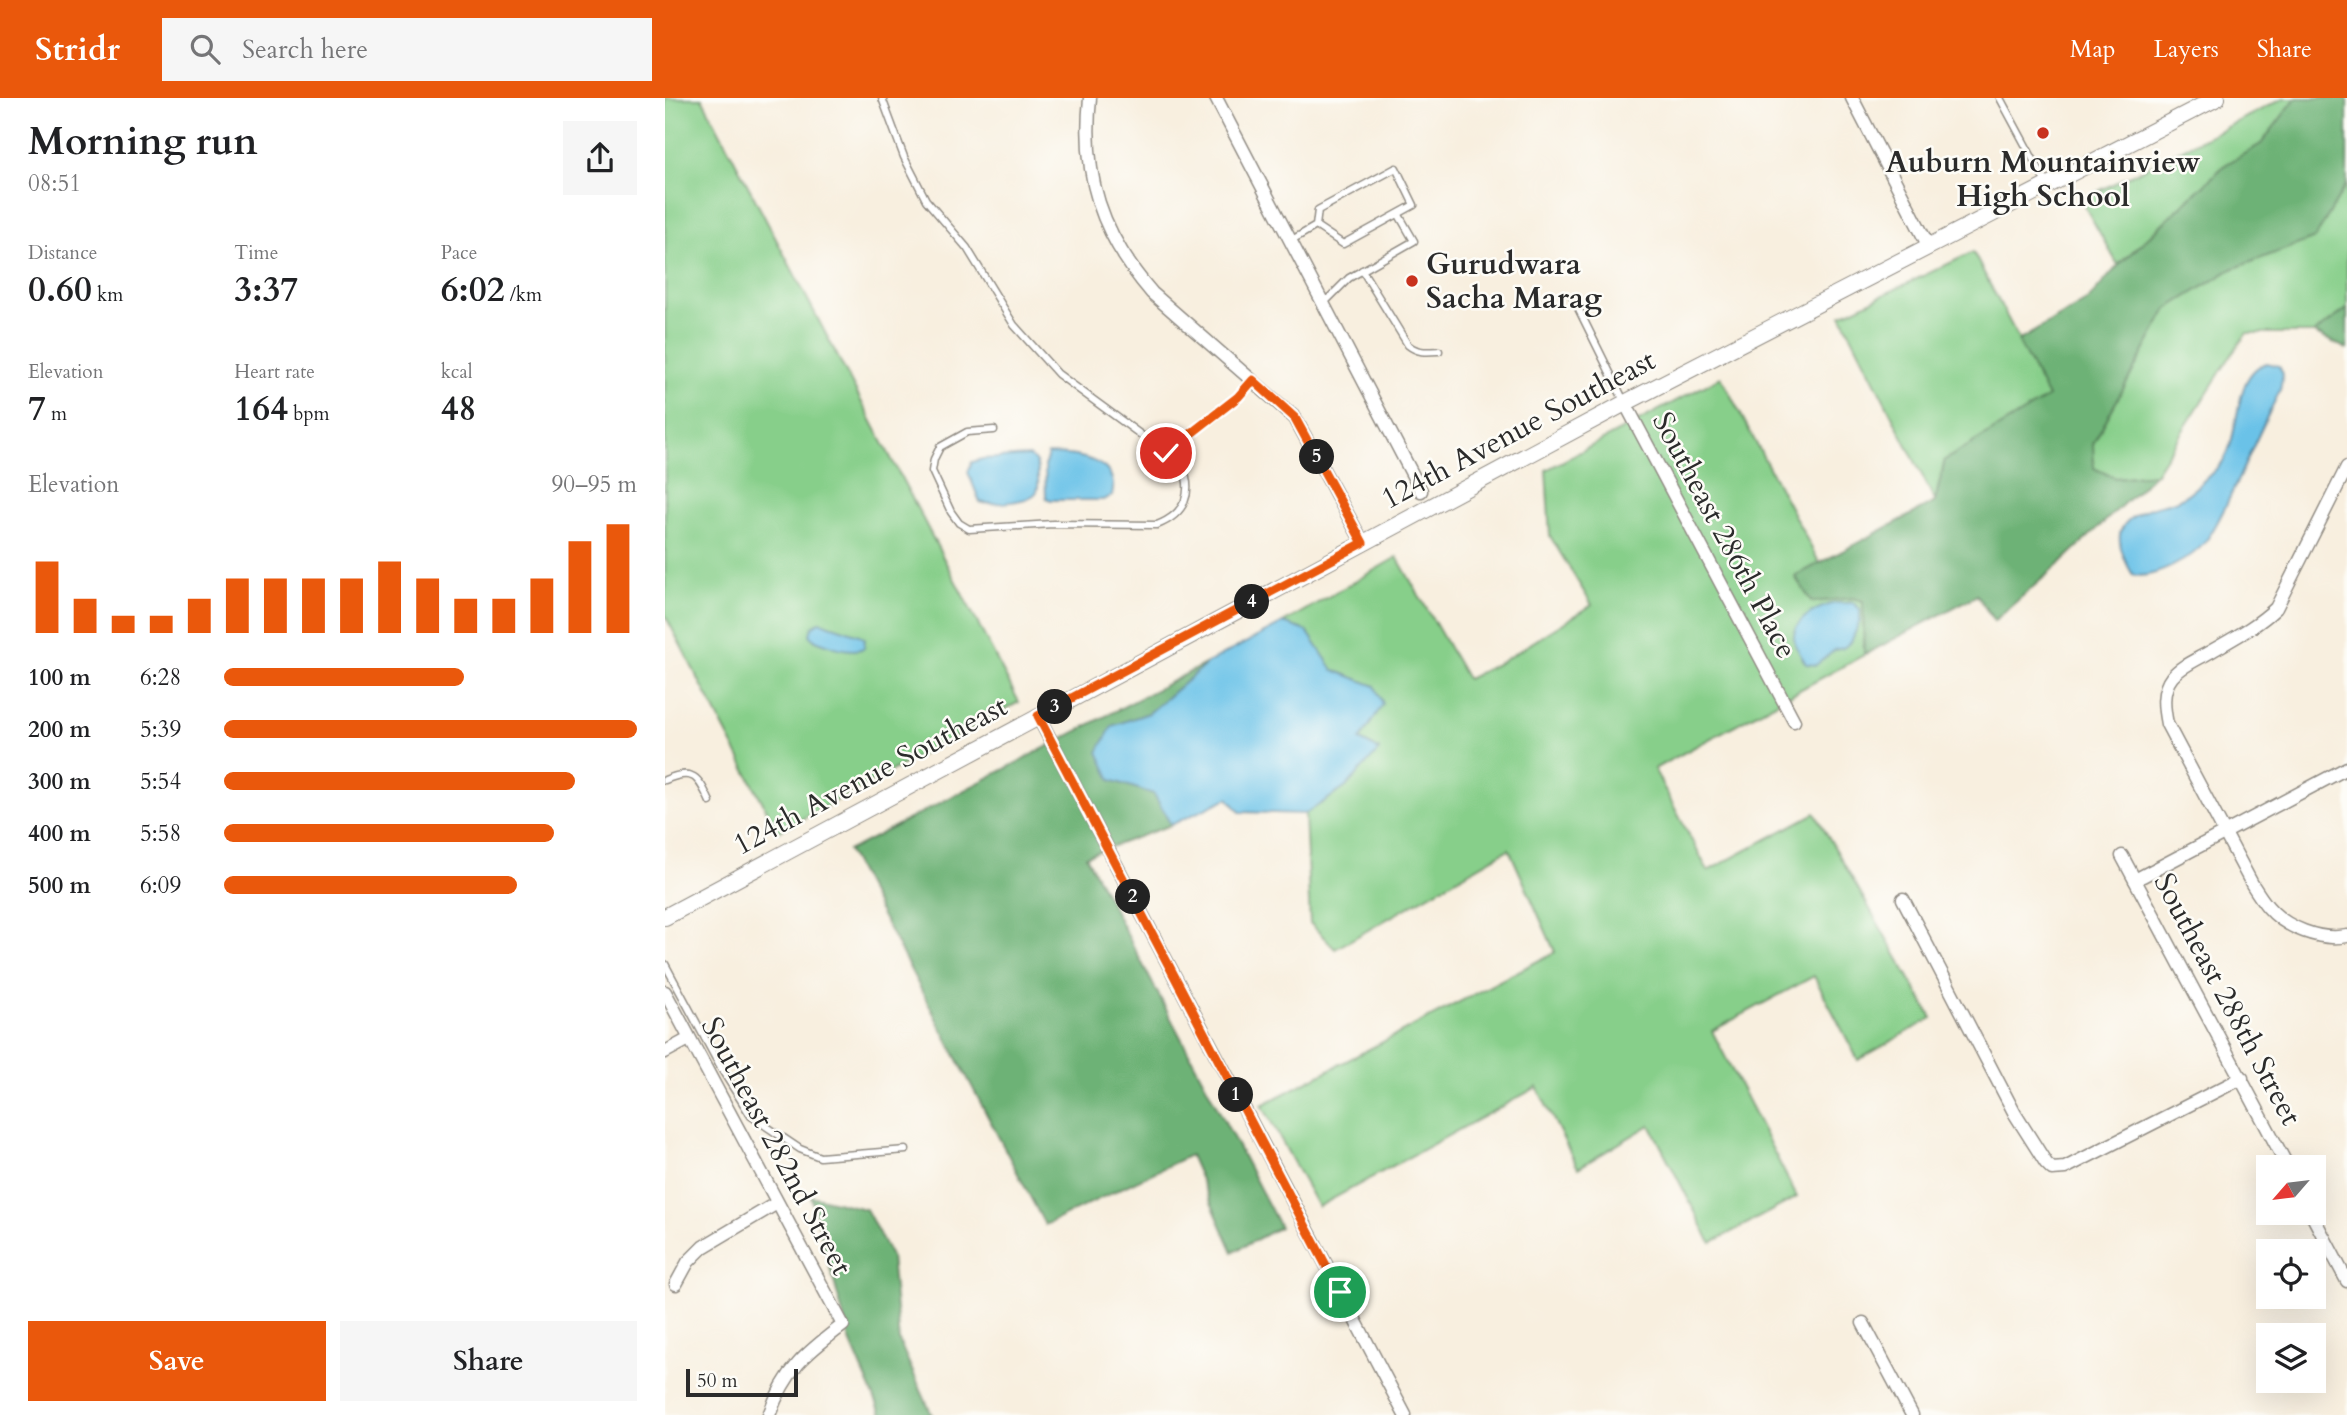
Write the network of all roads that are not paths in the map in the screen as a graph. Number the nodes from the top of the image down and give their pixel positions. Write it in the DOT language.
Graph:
graph roads {
  1 [pos="882,98"];
  2 [pos="1090,98"];
  3 [pos="1216,98"];
  4 [pos="1852,98"];
  5 [pos="2000,98"];
  6 [pos="2217,98"];
  7 [pos="2047,186"];
  8 [pos="1399,215"];
  9 [pos="1316,226"];
  10 [pos="1290,241"];
  11 [pos="1930,247"];
  12 [pos="1362,270"];
  13 [pos="1573,298"];
  14 [pos="1323,305"];
  15 [pos="1439,351"];
  16 [pos="1253,380"];
  17 [pos="1625,403"];
  18 [pos="994,430"];
  19 [pos="1166,453"];
  20 [pos="2347,467"];
  21 [pos="1421,491"];
  22 [pos="1363,543"];
  23 [pos="1038,716"];
  24 [pos="1794,721"];
  25 [pos="2347,768"];
  26 [pos="665,780"];
  27 [pos="710,802"];
  28 [pos="2224,833"];
  29 [pos="2122,856"];
  30 [pos="2135,880"];
  31 [pos="1903,900"];
  32 [pos="665,917"];
  33 [pos="2347,936"];
  34 [pos="665,964"];
  35 [pos="665,992"];
  36 [pos="689,1039"];
  37 [pos="665,1052"];
  38 [pos="2242,1078"];
  39 [pos="906,1150"];
  40 [pos="2282,1155"];
  41 [pos="777,1203"];
  42 [pos="2317,1225"];
  43 [pos="2347,1282"];
  44 [pos="677,1284"];
  45 [pos="1863,1323"];
  46 [pos="769,1415"];
  47 [pos="1405,1415"];
  48 [pos="1912,1415"];
  1 -- 19 [label="lane"];
  2 -- 16 [label="street"];
  3 -- 10 [label="street"];
  4 -- 11 [label="street"];
  5 -- 7 [label="lane"];
  6 -- 7 [label="street, 124th Avenue Southeast"];
  7 -- 11 [label="street, 124th Avenue Southeast"];
  8 -- 9 [label="lane"];
  8 -- 9 [label="lane"];
  8 -- 12 [label="lane"];
  9 -- 10 [label="lane"];
  10 -- 14 [label="street"];
  11 -- 17 [label="street, 124th Avenue Southeast"];
  12 -- 14 [label="lane"];
  12 -- 15 [label="lane"];
  13 -- 17 [label="lane, Southeast 286th Place"];
  14 -- 21 [label="street"];
  16 -- 19 [label="lane"];
  16 -- 22 [label="street"];
  17 -- 22 [label="street, 124th Avenue Southeast"];
  17 -- 24 [label="street, Southeast 286th Place"];
  18 -- 19 [label="lane"];
  20 -- 28 [label="street"];
  22 -- 23 [label="street, 124th Avenue Southeast"];
  23 -- 32 [label="street, 124th Avenue Southeast"];
  23 -- 47 [label="street"];
  25 -- 28 [label="street"];
  26 -- 27 [label="lane"];
  28 -- 30 [label="street"];
  28 -- 33 [label="street"];
  29 -- 30 [label="street, Southeast 288th Street"];
  30 -- 38 [label="street, Southeast 288th Street"];
  31 -- 38 [label="street"];
  34 -- 39 [label="lane"];
  35 -- 36 [label="street, Southeast 282nd Street"];
  36 -- 37 [label="street"];
  36 -- 41 [label="street, Southeast 282nd Street"];
  38 -- 40 [label="street, Southeast 288th Street"];
  41 -- 44 [label="street"];
  41 -- 46 [label="street, Southeast 282nd Street"];
  42 -- 43 [label="street"];
  45 -- 48 [label="street"];
}
